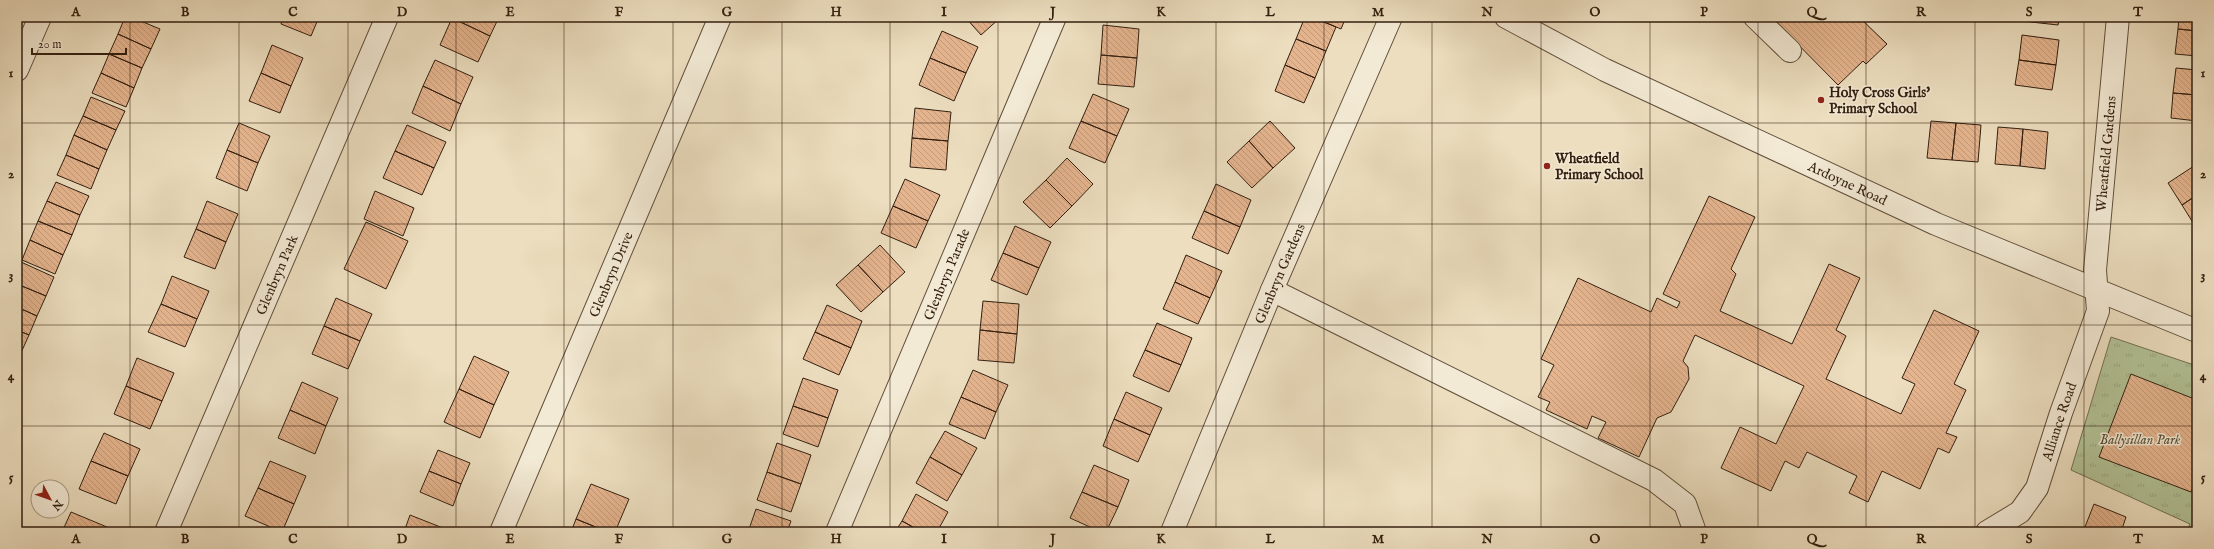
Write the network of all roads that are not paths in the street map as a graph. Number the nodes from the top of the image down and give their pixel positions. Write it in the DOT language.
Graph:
graph roads {
  1 [pos="40,17"];
  2 [pos="387,17"];
  3 [pos="720,17"];
  4 [pos="1054,17"];
  5 [pos="1391,17"];
  6 [pos="1506,17"];
  7 [pos="1755,17"];
  8 [pos="2118,17"];
  9 [pos="1790,51"];
  10 [pos="17,70"];
  11 [pos="1272,290"];
  12 [pos="2097,291"];
  13 [pos="2197,331"];
  14 [pos="166,532"];
  15 [pos="501,532"];
  16 [pos="837,532"];
  17 [pos="1172,532"];
  18 [pos="1695,532"];
  19 [pos="1987,532"];
  1 -- 10 [label="street"];
  2 -- 14 [label="street, Glenbryn Park"];
  3 -- 15 [label="street, Glenbryn Drive"];
  4 -- 16 [label="street, Glenbryn Parade"];
  5 -- 11 [label="street, Glenbryn Gardens"];
  6 -- 12 [label="street, Ardoyne Road"];
  7 -- 9 [label="street"];
  8 -- 12 [label="street, Wheatfield Gardens"];
  11 -- 17 [label="street, Glenbryn Gardens"];
  11 -- 18 [label="street"];
  12 -- 13 [label="street, Ardoyne Road"];
  12 -- 19 [label="street, Alliance Road"];
}
